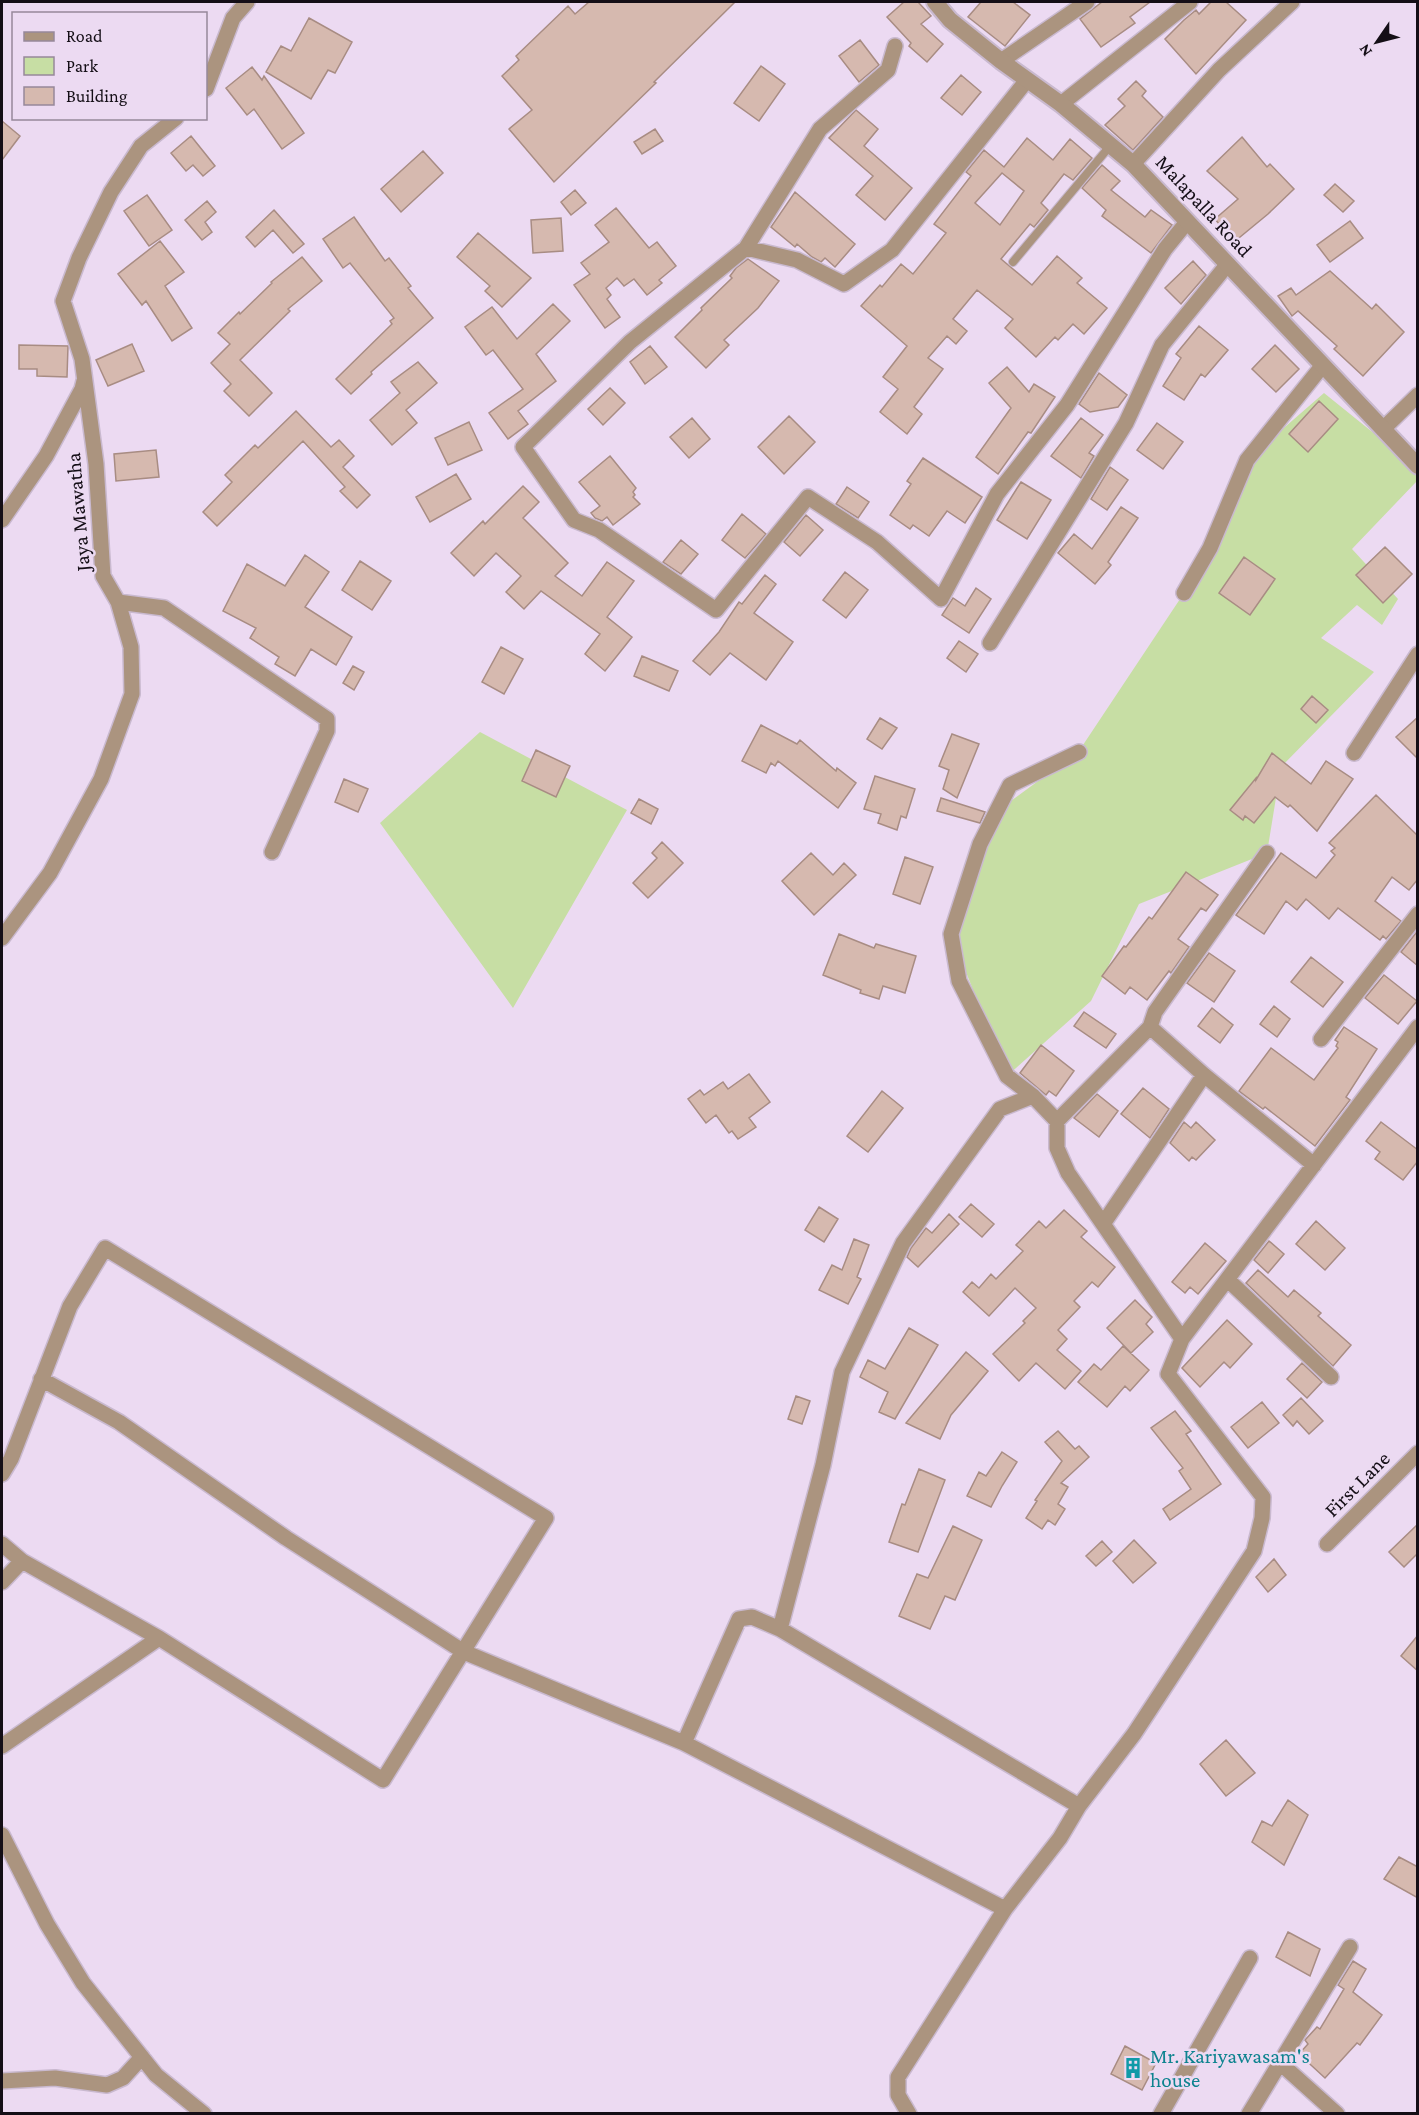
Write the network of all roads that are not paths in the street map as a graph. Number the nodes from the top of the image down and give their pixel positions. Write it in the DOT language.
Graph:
graph roads {
  1 [pos="247,2"];
  2 [pos="935,2"];
  3 [pos="1087,2"];
  4 [pos="1190,2"];
  5 [pos="1292,2"];
  6 [pos="895,46"];
  7 [pos="1001,61"];
  8 [pos="1027,80"];
  9 [pos="207,86"];
  10 [pos="1061,104"];
  11 [pos="174,120"];
  12 [pos="1111,145"];
  13 [pos="1133,164"];
  14 [pos="1187,222"];
  15 [pos="746,248"];
  16 [pos="1013,262"];
  17 [pos="1227,265"];
  18 [pos="1323,365"];
  19 [pos="84,379"];
  20 [pos="1418,394"];
  21 [pos="1383,429"];
  22 [pos="1418,466"];
  23 [pos="2,520"];
  24 [pos="1184,593"];
  25 [pos="118,602"];
  26 [pos="990,643"];
  27 [pos="1418,654"];
  28 [pos="1079,752"];
  29 [pos="1354,753"];
  30 [pos="272,852"];
  31 [pos="1267,854"];
  32 [pos="1418,914"];
  33 [pos="2,938"];
  34 [pos="1150,1027"];
  35 [pos="1418,1027"];
  36 [pos="1321,1039"];
  37 [pos="1204,1075"];
  38 [pos="1033,1096"];
  39 [pos="1057,1121"];
  40 [pos="1314,1164"];
  41 [pos="1103,1224"];
  42 [pos="1228,1280"];
  43 [pos="1182,1339"];
  44 [pos="1331,1377"];
  45 [pos="41,1379"];
  46 [pos="1418,1453"];
  47 [pos="2,1474"];
  48 [pos="2,1544"];
  49 [pos="1327,1544"];
  50 [pos="22,1561"];
  51 [pos="2,1582"];
  52 [pos="780,1629"];
  53 [pos="159,1638"];
  54 [pos="464,1652"];
  55 [pos="684,1743"];
  56 [pos="2,1746"];
  57 [pos="1079,1806"];
  58 [pos="2,1835"];
  59 [pos="1005,1910"];
  60 [pos="1350,1947"];
  61 [pos="1250,1958"];
  62 [pos="142,2057"];
  63 [pos="1279,2062"];
  64 [pos="2,2081"];
  65 [pos="204,2114"];
  66 [pos="909,2114"];
  67 [pos="1161,2114"];
  68 [pos="1249,2114"];
  69 [pos="1337,2114"];
  1 -- 9 [label="street"];
  2 -- 7 [label="street, Malapalla Road"];
  3 -- 7 [label="street"];
  4 -- 10 [label="street"];
  5 -- 13 [label="street"];
  6 -- 15 [label="street"];
  7 -- 8 [label="street, Malapalla Road"];
  8 -- 10 [label="street, Malapalla Road"];
  8 -- 15 [label="street"];
  10 -- 12 [label="street, Malapalla Road"];
  11 -- 19 [label="street, Jaya Mawatha"];
  12 -- 13 [label="street, Malapalla Road"];
  12 -- 16 [label="lane"];
  13 -- 14 [label="street, Malapalla Road"];
  14 -- 15 [label="street"];
  14 -- 17 [label="street, Malapalla Road"];
  17 -- 18 [label="street, Malapalla Road"];
  17 -- 26 [label="street"];
  18 -- 21 [label="street, Malapalla Road"];
  18 -- 24 [label="street"];
  19 -- 23 [label="street"];
  19 -- 25 [label="street, Jaya Mawatha"];
  20 -- 21 [label="street"];
  21 -- 22 [label="street, Malapalla Road"];
  25 -- 30 [label="street"];
  25 -- 33 [label="street, Jaya Mawatha"];
  27 -- 29 [label="street"];
  28 -- 38 [label="street"];
  31 -- 34 [label="street"];
  32 -- 36 [label="street"];
  34 -- 37 [label="street"];
  34 -- 39 [label="street"];
  35 -- 40 [label="street"];
  37 -- 40 [label="street"];
  37 -- 41 [label="street"];
  38 -- 39 [label="street"];
  38 -- 52 [label="street"];
  39 -- 41 [label="street"];
  40 -- 42 [label="street"];
  41 -- 43 [label="street"];
  42 -- 43 [label="street"];
  42 -- 44 [label="street"];
  43 -- 57 [label="street"];
  45 -- 47 [label="street"];
  45 -- 54 [label="street"];
  45 -- 54 [label="street"];
  46 -- 49 [label="street, First Lane"];
  48 -- 50 [label="street"];
  50 -- 51 [label="street"];
  50 -- 53 [label="street"];
  52 -- 55 [label="street"];
  52 -- 57 [label="street"];
  53 -- 54 [label="street"];
  53 -- 56 [label="street"];
  54 -- 55 [label="street"];
  55 -- 59 [label="street"];
  57 -- 59 [label="street"];
  58 -- 62 [label="street"];
  59 -- 66 [label="street"];
  60 -- 63 [label="street"];
  61 -- 67 [label="street"];
  62 -- 64 [label="street"];
  62 -- 65 [label="street"];
  63 -- 68 [label="street"];
  63 -- 69 [label="street"];
}
